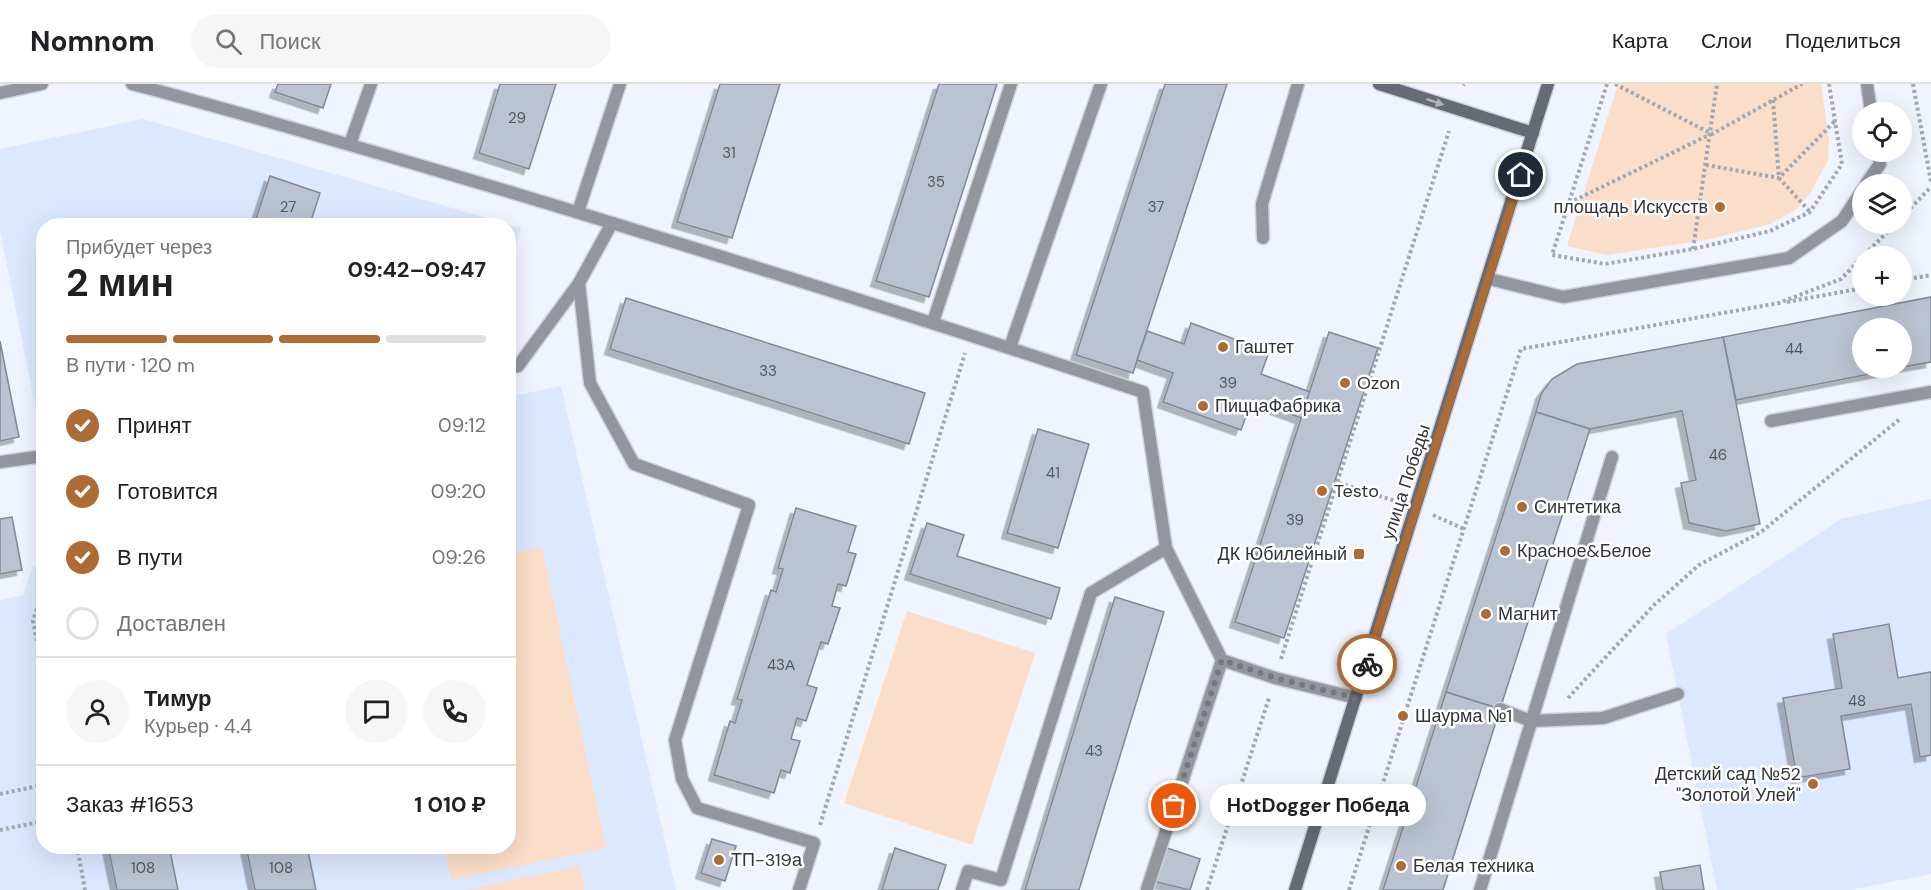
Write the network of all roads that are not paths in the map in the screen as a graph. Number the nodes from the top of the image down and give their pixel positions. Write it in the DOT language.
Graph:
graph roads {
  1 [pos="42,84"];
  2 [pos="132,84"];
  3 [pos="371,84"];
  4 [pos="620,84"];
  5 [pos="1011,84"];
  6 [pos="1101,84"];
  7 [pos="1298,84"];
  8 [pos="1379,84"];
  9 [pos="1548,84"];
  10 [pos="1867,84"];
  11 [pos="23,86"];
  12 [pos="0,93"];
  13 [pos="1870,102"];
  14 [pos="1533,133"];
  15 [pos="350,144"];
  16 [pos="1852,206"];
  17 [pos="578,213"];
  18 [pos="612,223"];
  19 [pos="1263,238"];
  20 [pos="1489,279"];
  21 [pos="579,283"];
  22 [pos="933,322"];
  23 [pos="1010,347"];
  24 [pos="516,366"];
  25 [pos="1931,392"];
  26 [pos="1771,421"];
  27 [pos="36,457"];
  28 [pos="1612,457"];
  29 [pos="0,462"];
  30 [pos="1166,548"];
  31 [pos="1222,660"];
  32 [pos="1678,694"];
  33 [pos="1356,698"];
  34 [pos="1500,709"];
  35 [pos="1531,721"];
  36 [pos="1147,889"];
  37 [pos="799,890"];
  38 [pos="962,890"];
  39 [pos="1295,890"];
  40 [pos="1479,890"];
  1 -- 11 [label="lane"];
  2 -- 15 [label="lane"];
  3 -- 15 [label="lane"];
  4 -- 17 [label="lane"];
  5 -- 22 [label="lane"];
  6 -- 23 [label="lane"];
  7 -- 19 [label="lane"];
  8 -- 14 [label="main road, one-way"];
  9 -- 14 [label="main road, улица Победы"];
  10 -- 13 [label="lane"];
  11 -- 12 [label="lane"];
  14 -- 20 [label="main road, улица Победы"];
  15 -- 17 [label="lane"];
  16 -- 20 [label="lane"];
  17 -- 18 [label="lane"];
  18 -- 21 [label="lane"];
  18 -- 22 [label="lane"];
  20 -- 33 [label="main road, улица Победы"];
  21 -- 24 [label="lane"];
  21 -- 37 [label="lane"];
  22 -- 23 [label="lane"];
  23 -- 30 [label="lane"];
  25 -- 26 [label="lane"];
  27 -- 29 [label="lane"];
  28 -- 35 [label="lane"];
  30 -- 31 [label="lane"];
  30 -- 38 [label="lane"];
  31 -- 33 [label="lane"];
  31 -- 36 [label="lane"];
  32 -- 35 [label="lane"];
  33 -- 39 [label="main road, улица Победы"];
  34 -- 35 [label="lane"];
  35 -- 40 [label="lane"];
}
